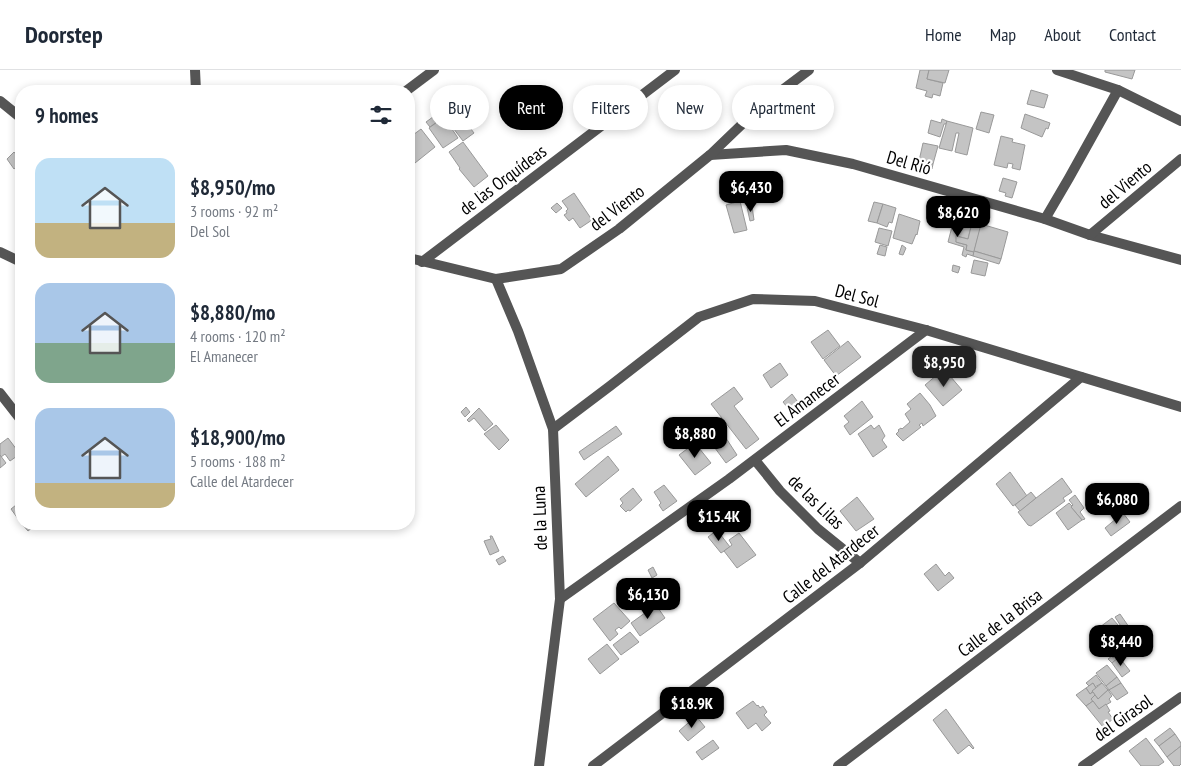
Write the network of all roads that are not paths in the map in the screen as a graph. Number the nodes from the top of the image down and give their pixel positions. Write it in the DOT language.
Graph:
graph roads {
  1 [pos="195,70"];
  2 [pos="434,70"];
  3 [pos="675,70"];
  4 [pos="809,70"];
  5 [pos="1057,70"];
  6 [pos="196,85"];
  7 [pos="414,85"];
  8 [pos="1118,90"];
  9 [pos="0,101"];
  10 [pos="15,113"];
  11 [pos="1181,121"];
  12 [pos="710,156"];
  13 [pos="1181,159"];
  14 [pos="1045,219"];
  15 [pos="1090,235"];
  16 [pos="0,252"];
  17 [pos="15,259"];
  18 [pos="415,260"];
  19 [pos="1181,260"];
  20 [pos="422,262"];
  21 [pos="496,279"];
  22 [pos="926,330"];
  23 [pos="1081,377"];
  24 [pos="0,393"];
  25 [pos="1181,407"];
  26 [pos="15,412"];
  27 [pos="553,429"];
  28 [pos="755,460"];
  29 [pos="1181,506"];
  30 [pos="860,563"];
  31 [pos="560,600"];
  32 [pos="1181,697"];
  33 [pos="539,766"];
  34 [pos="593,766"];
  35 [pos="838,766"];
  36 [pos="1083,766"];
  1 -- 6 [label="street"];
  2 -- 7 [label="street"];
  3 -- 20 [label="street, de las Orquídeas"];
  4 -- 12 [label="street, del Viento"];
  5 -- 8 [label="street"];
  8 -- 11 [label="street"];
  8 -- 14 [label="street"];
  9 -- 10 [label="street"];
  12 -- 14 [label="street, Del Rió"];
  12 -- 21 [label="street, del Viento"];
  13 -- 15 [label="street, del Viento"];
  14 -- 15 [label="street, Del Rió"];
  15 -- 19 [label="street, Del Rió"];
  16 -- 17 [label="street"];
  18 -- 20 [label="street, del Viento"];
  20 -- 21 [label="street, del Viento"];
  21 -- 27 [label="street, de la Luna"];
  22 -- 23 [label="street, Del Sol"];
  22 -- 27 [label="street, Del Sol"];
  22 -- 28 [label="street, El Amanecer"];
  23 -- 25 [label="street, Del Sol"];
  23 -- 30 [label="street, Calle del Atardecer"];
  24 -- 26 [label="street"];
  27 -- 31 [label="street, de la Luna"];
  28 -- 30 [label="street, de las Lilas"];
  28 -- 31 [label="street, El Amanecer"];
  29 -- 35 [label="street, Calle de la Brisa"];
  30 -- 34 [label="street, Calle del Atardecer"];
  31 -- 33 [label="street, de la Luna"];
  32 -- 36 [label="street, del Girasol"];
}
